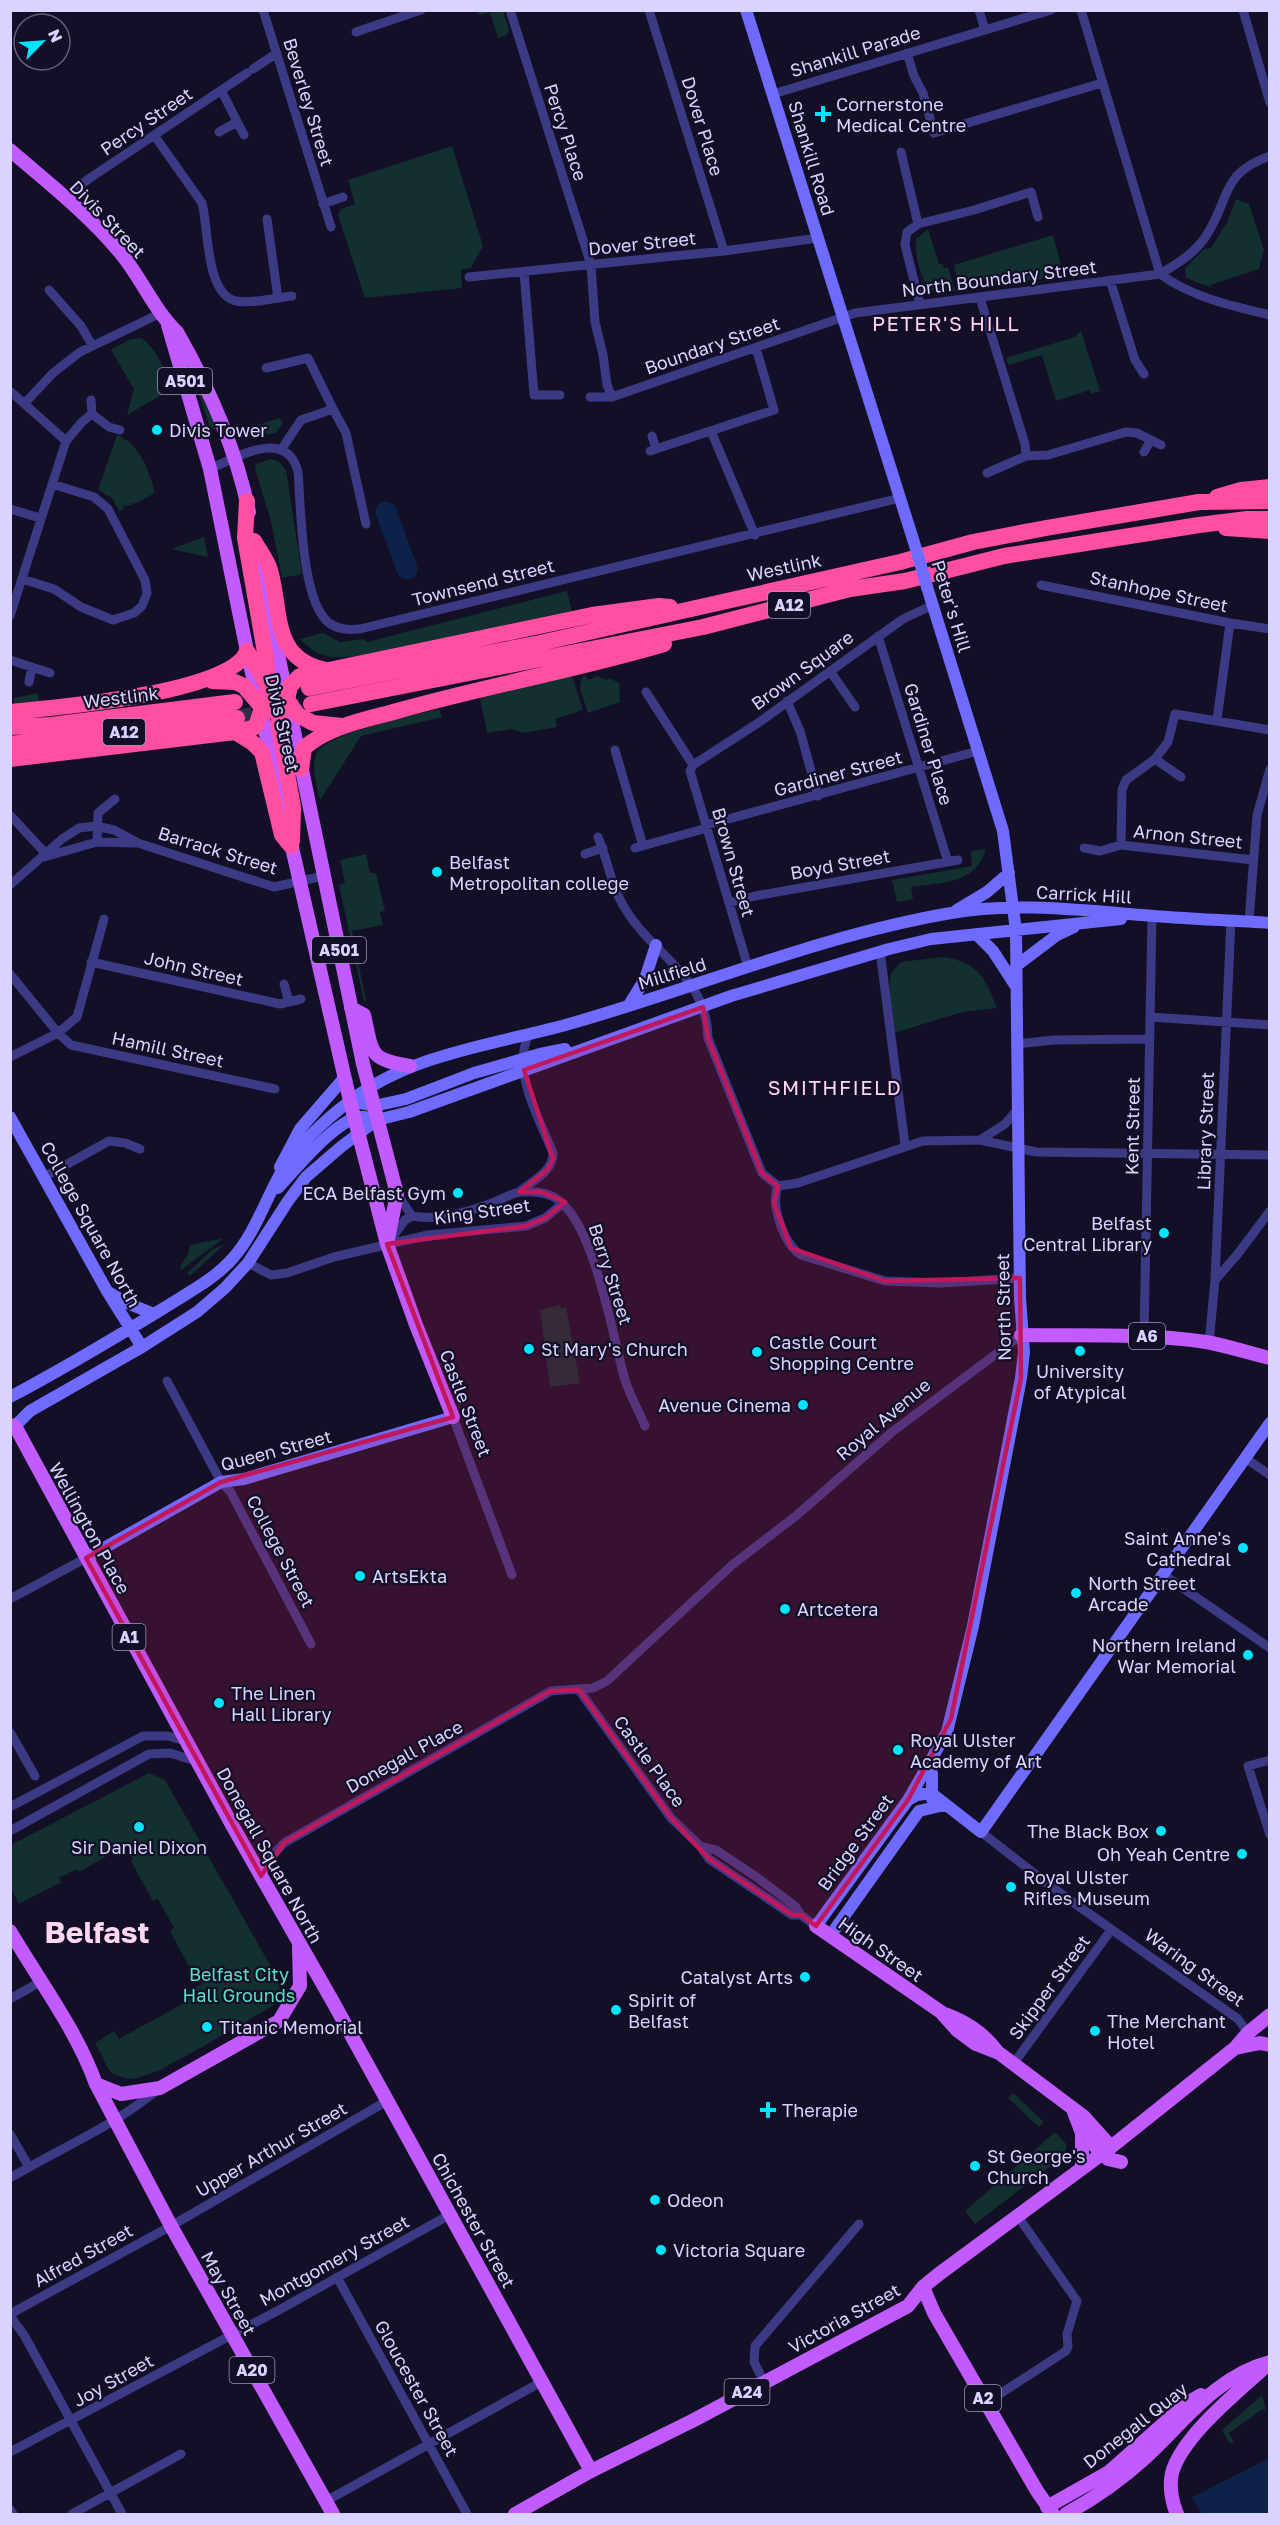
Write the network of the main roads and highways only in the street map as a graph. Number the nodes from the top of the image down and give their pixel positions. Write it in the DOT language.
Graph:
graph roads {
  1 [pos="746,10"];
  2 [pos="10,150"];
  3 [pos="844,316"];
  4 [pos="164,318"];
  5 [pos="1269,487"];
  6 [pos="246,501"];
  7 [pos="1269,501"];
  8 [pos="1199,502"];
  9 [pos="1269,519"];
  10 [pos="1199,525"];
  11 [pos="1269,531"];
  12 [pos="254,541"];
  13 [pos="692,608"];
  14 [pos="703,627"];
  15 [pos="247,651"];
  16 [pos="327,670"];
  17 [pos="205,681"];
  18 [pos="268,687"];
  19 [pos="287,700"];
  20 [pos="261,707"];
  21 [pos="10,712"];
  22 [pos="236,717"];
  23 [pos="278,723"];
  24 [pos="346,726"];
  25 [pos="10,727"];
  26 [pos="10,744"];
  27 [pos="10,759"];
  28 [pos="301,769"];
  29 [pos="293,845"];
  30 [pos="1009,873"];
  31 [pos="1013,908"];
  32 [pos="953,912"];
  33 [pos="1152,916"];
  34 [pos="1080,923"];
  35 [pos="1269,923"];
  36 [pos="1016,931"];
  37 [pos="976,934"];
  38 [pos="656,945"];
  39 [pos="1016,966"];
  40 [pos="1015,985"];
  41 [pos="629,1005"];
  42 [pos="351,1008"];
  43 [pos="523,1065"];
  44 [pos="410,1066"];
  45 [pos="345,1077"];
  46 [pos="369,1088"];
  47 [pos="350,1101"];
  48 [pos="374,1106"];
  49 [pos="10,1117"];
  50 [pos="355,1118"];
  51 [pos="377,1120"];
  52 [pos="359,1134"];
  53 [pos="278,1177"];
  54 [pos="271,1196"];
  55 [pos="387,1244"];
  56 [pos="107,1291"];
  57 [pos="154,1314"];
  58 [pos="129,1329"];
  59 [pos="1021,1335"];
  60 [pos="140,1348"];
  61 [pos="1269,1358"];
  62 [pos="10,1397"];
  63 [pos="453,1417"];
  64 [pos="1269,1423"];
  65 [pos="13,1426"];
  66 [pos="87,1557"];
  67 [pos="186,1741"];
  68 [pos="929,1765"];
  69 [pos="931,1793"];
  70 [pos="908,1800"];
  71 [pos="938,1806"];
  72 [pos="816,1926"];
  73 [pos="10,1931"];
  74 [pos="830,1936"];
  75 [pos="299,1944"];
  76 [pos="324,1987"];
  77 [pos="1269,2015"];
  78 [pos="1269,2045"];
  79 [pos="1235,2048"];
  80 [pos="96,2084"];
  81 [pos="1073,2109"];
  82 [pos="1082,2133"];
  83 [pos="1107,2150"];
  84 [pos="1121,2162"];
  85 [pos="1082,2168"];
  86 [pos="923,2288"];
  87 [pos="1269,2363"];
  88 [pos="1215,2391"];
  89 [pos="591,2471"];
  90 [pos="1175,2510"];
  91 [pos="1050,2511"];
  92 [pos="333,2514"];
  93 [pos="515,2514"];
  94 [pos="1066,2514"];
  1 -- 3 [label="main road, Shankill Road"];
  2 -- 4 [label="main road, Divis Street / A501"];
  3 -- 30 [label="main road, Peter's Hill, bridge"];
  4 -- 6 [label="main road, Divis Street / A501"];
  4 -- 15 [label="main road, Divis Street / A501"];
  5 -- 8 [label="highway"];
  6 -- 12 [label="main road, Divis Street / A501"];
  6 -- 18 [label="highway"];
  7 -- 8 [label="highway, Westlink / A12"];
  8 -- 13 [label="highway, Westlink / A12"];
  9 -- 10 [label="highway, Westlink / A12"];
  10 -- 11 [label="highway"];
  10 -- 14 [label="highway, Westlink / A12"];
  12 -- 16 [label="highway"];
  12 -- 19 [label="main road, Divis Street / A501"];
  13 -- 14 [label="highway, Westlink / A12"];
  13 -- 16 [label="highway"];
  14 -- 24 [label="highway"];
  15 -- 17 [label="highway"];
  15 -- 18 [label="highway"];
  15 -- 20 [label="main road, Divis Street / A501"];
  16 -- 19 [label="highway"];
  17 -- 20 [label="highway"];
  17 -- 21 [label="highway"];
  18 -- 19 [label="highway"];
  18 -- 20 [label="highway"];
  19 -- 23 [label="highway"];
  19 -- 24 [label="highway"];
  19 -- 28 [label="main road, Divis Street / A501"];
  20 -- 22 [label="highway"];
  20 -- 23 [label="highway"];
  20 -- 29 [label="main road, Divis Street / A501"];
  22 -- 25 [label="highway, Westlink / A12"];
  22 -- 26 [label="highway, Westlink / A12"];
  22 -- 27 [label="highway"];
  22 -- 29 [label="highway"];
  23 -- 28 [label="highway"];
  23 -- 29 [label="highway"];
  24 -- 28 [label="highway"];
  28 -- 42 [label="main road, Divis Street / A501"];
  29 -- 45 [label="main road, Divis Street / A501"];
  30 -- 31 [label="main road, Peter's Hill"];
  30 -- 32 [label="main road"];
  31 -- 32 [label="main road, Millfield"];
  31 -- 33 [label="main road, Carrick Hill"];
  31 -- 36 [label="main road, North Street"];
  32 -- 41 [label="main road, Millfield"];
  33 -- 34 [label="main road, Carrick Hill"];
  33 -- 35 [label="main road, Carrick Hill"];
  34 -- 36 [label="main road, Carrick Hill"];
  34 -- 39 [label="main road"];
  36 -- 37 [label="main road"];
  36 -- 39 [label="main road, North Street"];
  37 -- 40 [label="main road"];
  37 -- 43 [label="main road"];
  38 -- 41 [label="main road"];
  39 -- 40 [label="main road, North Street"];
  40 -- 59 [label="main road, North Street"];
  41 -- 44 [label="main road, Millfield"];
  42 -- 44 [label="main road"];
  42 -- 46 [label="main road, Divis Street / A501"];
  43 -- 48 [label="main road"];
  43 -- 51 [label="main road"];
  44 -- 46 [label="main road, Millfield"];
  45 -- 47 [label="main road, Divis Street / A501"];
  45 -- 53 [label="main road"];
  46 -- 47 [label="main road, Millfield"];
  46 -- 48 [label="main road, Divis Street / A501"];
  47 -- 48 [label="main road"];
  47 -- 50 [label="main road, Divis Street / A501"];
  47 -- 53 [label="main road, Millfield"];
  48 -- 51 [label="main road, Divis Street / A501"];
  49 -- 56 [label="main road, College Square North"];
  50 -- 51 [label="main road"];
  50 -- 52 [label="main road, Divis Street / A501"];
  50 -- 54 [label="main road"];
  51 -- 52 [label="main road"];
  51 -- 55 [label="main road, A501"];
  52 -- 55 [label="main road, Castle Street / A501"];
  52 -- 60 [label="main road"];
  53 -- 54 [label="main road"];
  54 -- 57 [label="main road"];
  55 -- 63 [label="main road, Castle Street / A501"];
  56 -- 57 [label="main road"];
  56 -- 58 [label="main road, College Square North"];
  57 -- 58 [label="main road"];
  58 -- 60 [label="main road, College Square North"];
  58 -- 62 [label="main road"];
  59 -- 61 [label="main road, A6"];
  59 -- 68 [label="main road, North Street"];
  60 -- 65 [label="main road"];
  63 -- 66 [label="main road, Queen Street"];
  64 -- 71 [label="main road, Waring Street"];
  65 -- 66 [label="main road, Wellington Place / A1"];
  66 -- 67 [label="main road, Wellington Place / A1"];
  67 -- 75 [label="main road, Donegall Square North / A1"];
  68 -- 69 [label="main road"];
  68 -- 70 [label="main road, North Street"];
  69 -- 70 [label="main road, Bridge Street"];
  69 -- 71 [label="main road, Waring Street"];
  70 -- 72 [label="main road, Bridge Street"];
  71 -- 74 [label="main road, Bridge Street"];
  72 -- 74 [label="main road, High Street"];
  73 -- 80 [label="main road"];
  74 -- 81 [label="main road, High Street"];
  75 -- 76 [label="main road, Donegall Square North"];
  75 -- 80 [label="main road, A1"];
  76 -- 89 [label="main road, Chichester Street"];
  77 -- 79 [label="main road, Victoria Street"];
  78 -- 79 [label="main road"];
  79 -- 83 [label="main road, Victoria Street"];
  80 -- 92 [label="main road, May Street / A20"];
  81 -- 82 [label="main road"];
  81 -- 83 [label="main road, High Street"];
  82 -- 83 [label="main road"];
  82 -- 85 [label="main road"];
  83 -- 84 [label="main road"];
  83 -- 85 [label="main road, Victoria Street"];
  85 -- 86 [label="main road, Victoria Street"];
  86 -- 89 [label="main road, Victoria Street / A24"];
  86 -- 91 [label="main road, A2"];
  87 -- 88 [label="main road, Donegall Quay / A2"];
  87 -- 90 [label="main road, Donegall Quay / A2"];
  88 -- 91 [label="main road, Donegall Quay / A2"];
  88 -- 94 [label="main road, Donegall Quay / A2"];
  89 -- 93 [label="main road, Victoria Street / A24"];
}
